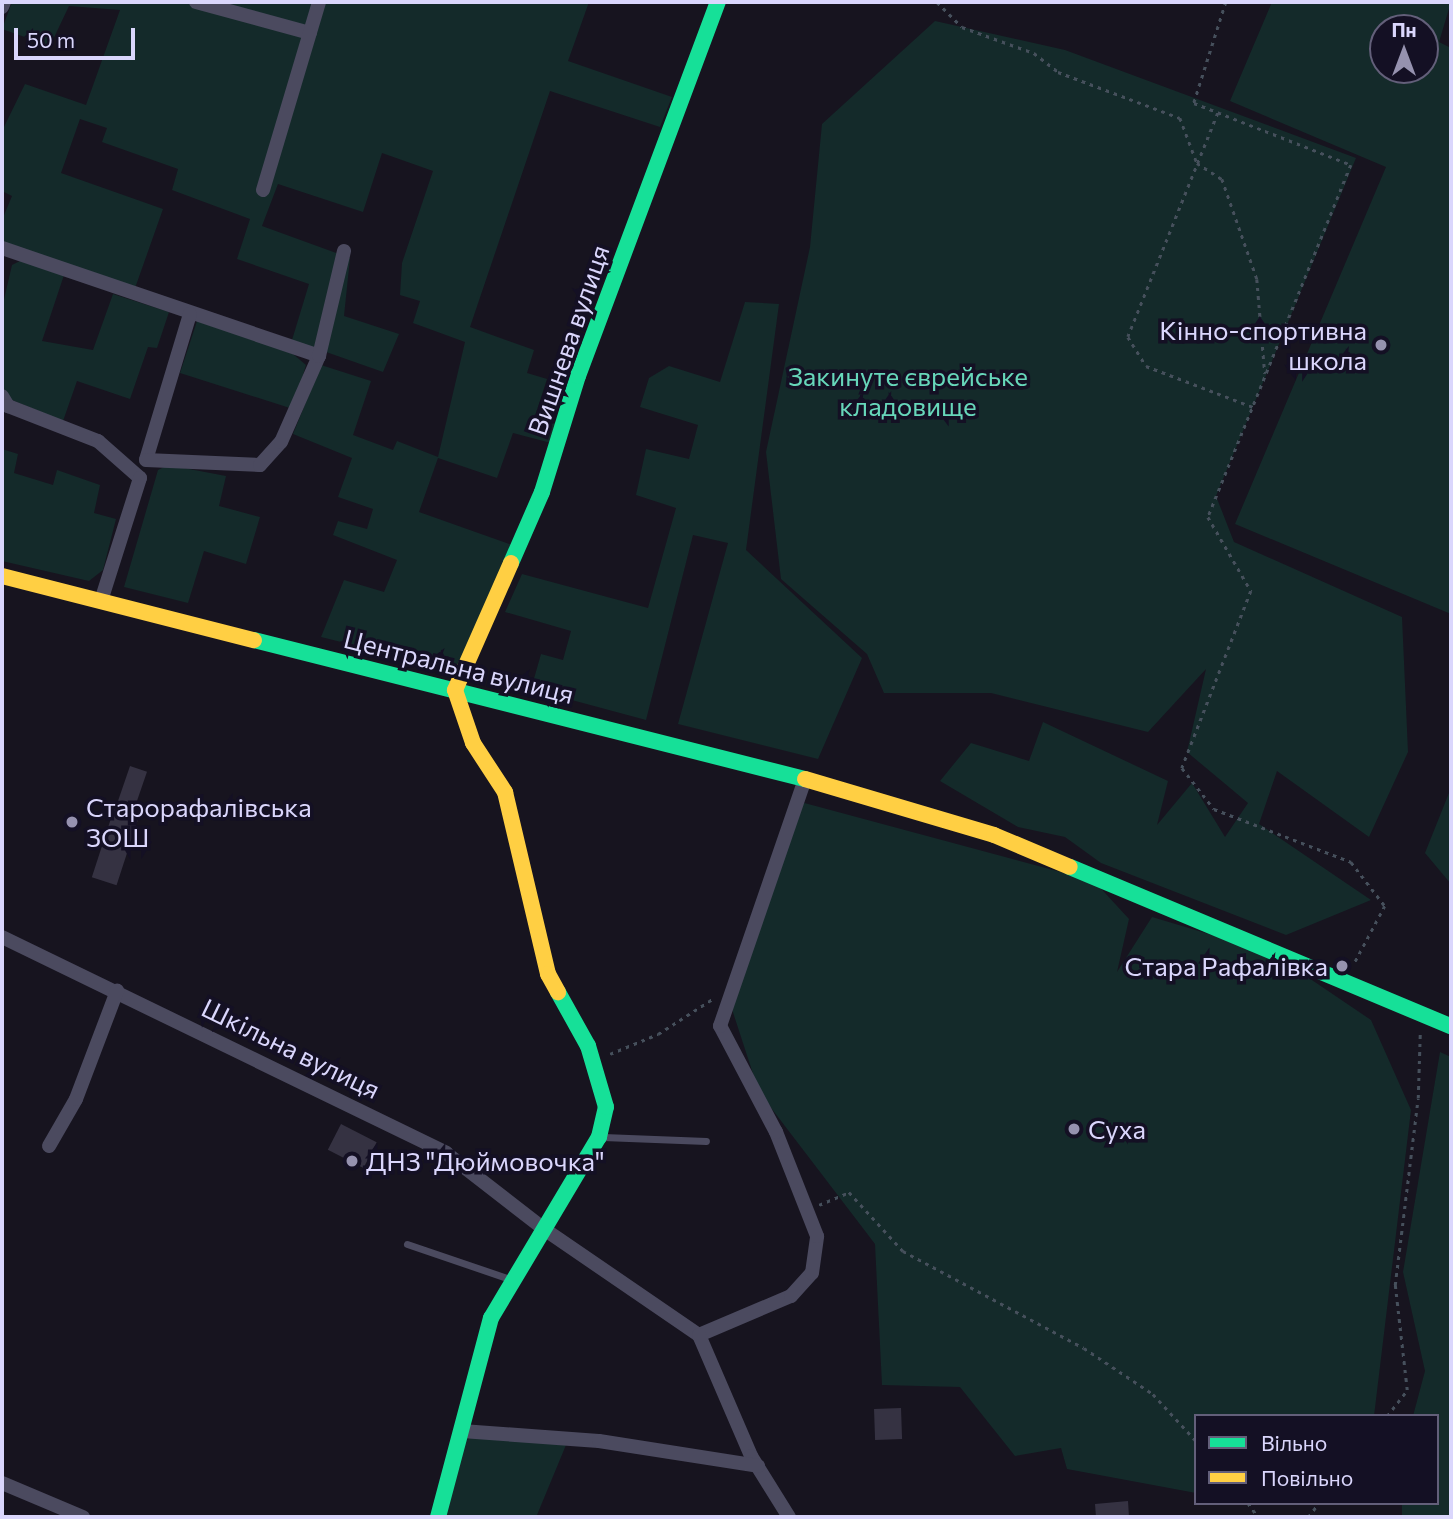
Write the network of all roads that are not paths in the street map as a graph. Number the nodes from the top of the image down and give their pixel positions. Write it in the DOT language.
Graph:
graph roads {
  1 [pos="4,2"];
  2 [pos="197,2"];
  3 [pos="319,2"];
  4 [pos="718,2"];
  5 [pos="2,7"];
  6 [pos="310,33"];
  7 [pos="263,190"];
  8 [pos="2,251"];
  9 [pos="344,251"];
  10 [pos="190,314"];
  11 [pos="319,356"];
  12 [pos="2,396"];
  13 [pos="146,460"];
  14 [pos="140,478"];
  15 [pos="2,576"];
  16 [pos="101,601"];
  17 [pos="455,690"];
  18 [pos="804,779"];
  19 [pos="2,937"];
  20 [pos="117,991"];
  21 [pos="1451,1026"];
  22 [pos="599,1137"];
  23 [pos="706,1141"];
  24 [pos="49,1146"];
  25 [pos="544,1228"];
  26 [pos="407,1244"];
  27 [pos="517,1281"];
  28 [pos="699,1335"];
  29 [pos="462,1431"];
  30 [pos="758,1466"];
  31 [pos="2,1483"];
  32 [pos="83,1517"];
  33 [pos="438,1517"];
  34 [pos="789,1517"];
  1 -- 5 [label="street"];
  2 -- 6 [label="street"];
  3 -- 6 [label="street"];
  4 -- 17 [label="street, Вишнева вулиця"];
  6 -- 7 [label="street"];
  8 -- 10 [label="street"];
  9 -- 11 [label="street"];
  10 -- 11 [label="street"];
  10 -- 13 [label="street"];
  11 -- 13 [label="street"];
  12 -- 14 [label="street"];
  13 -- 14 [label="street"];
  14 -- 16 [label="street"];
  15 -- 16 [label="street, Центральна вулиця"];
  16 -- 17 [label="street, Центральна вулиця"];
  17 -- 18 [label="street, Центральна вулиця"];
  17 -- 22 [label="street"];
  18 -- 21 [label="street, Центральна вулиця"];
  18 -- 28 [label="street"];
  19 -- 20 [label="street, Шкільна вулиця"];
  20 -- 24 [label="street"];
  20 -- 25 [label="street, Шкільна вулиця"];
  22 -- 23 [label="lane"];
  22 -- 25 [label="street"];
  25 -- 27 [label="street"];
  25 -- 28 [label="street, Шкільна вулиця"];
  26 -- 27 [label="lane"];
  27 -- 29 [label="street"];
  28 -- 30 [label="street"];
  29 -- 30 [label="street"];
  29 -- 33 [label="street"];
  30 -- 34 [label="street"];
  31 -- 32 [label="street"];
}
